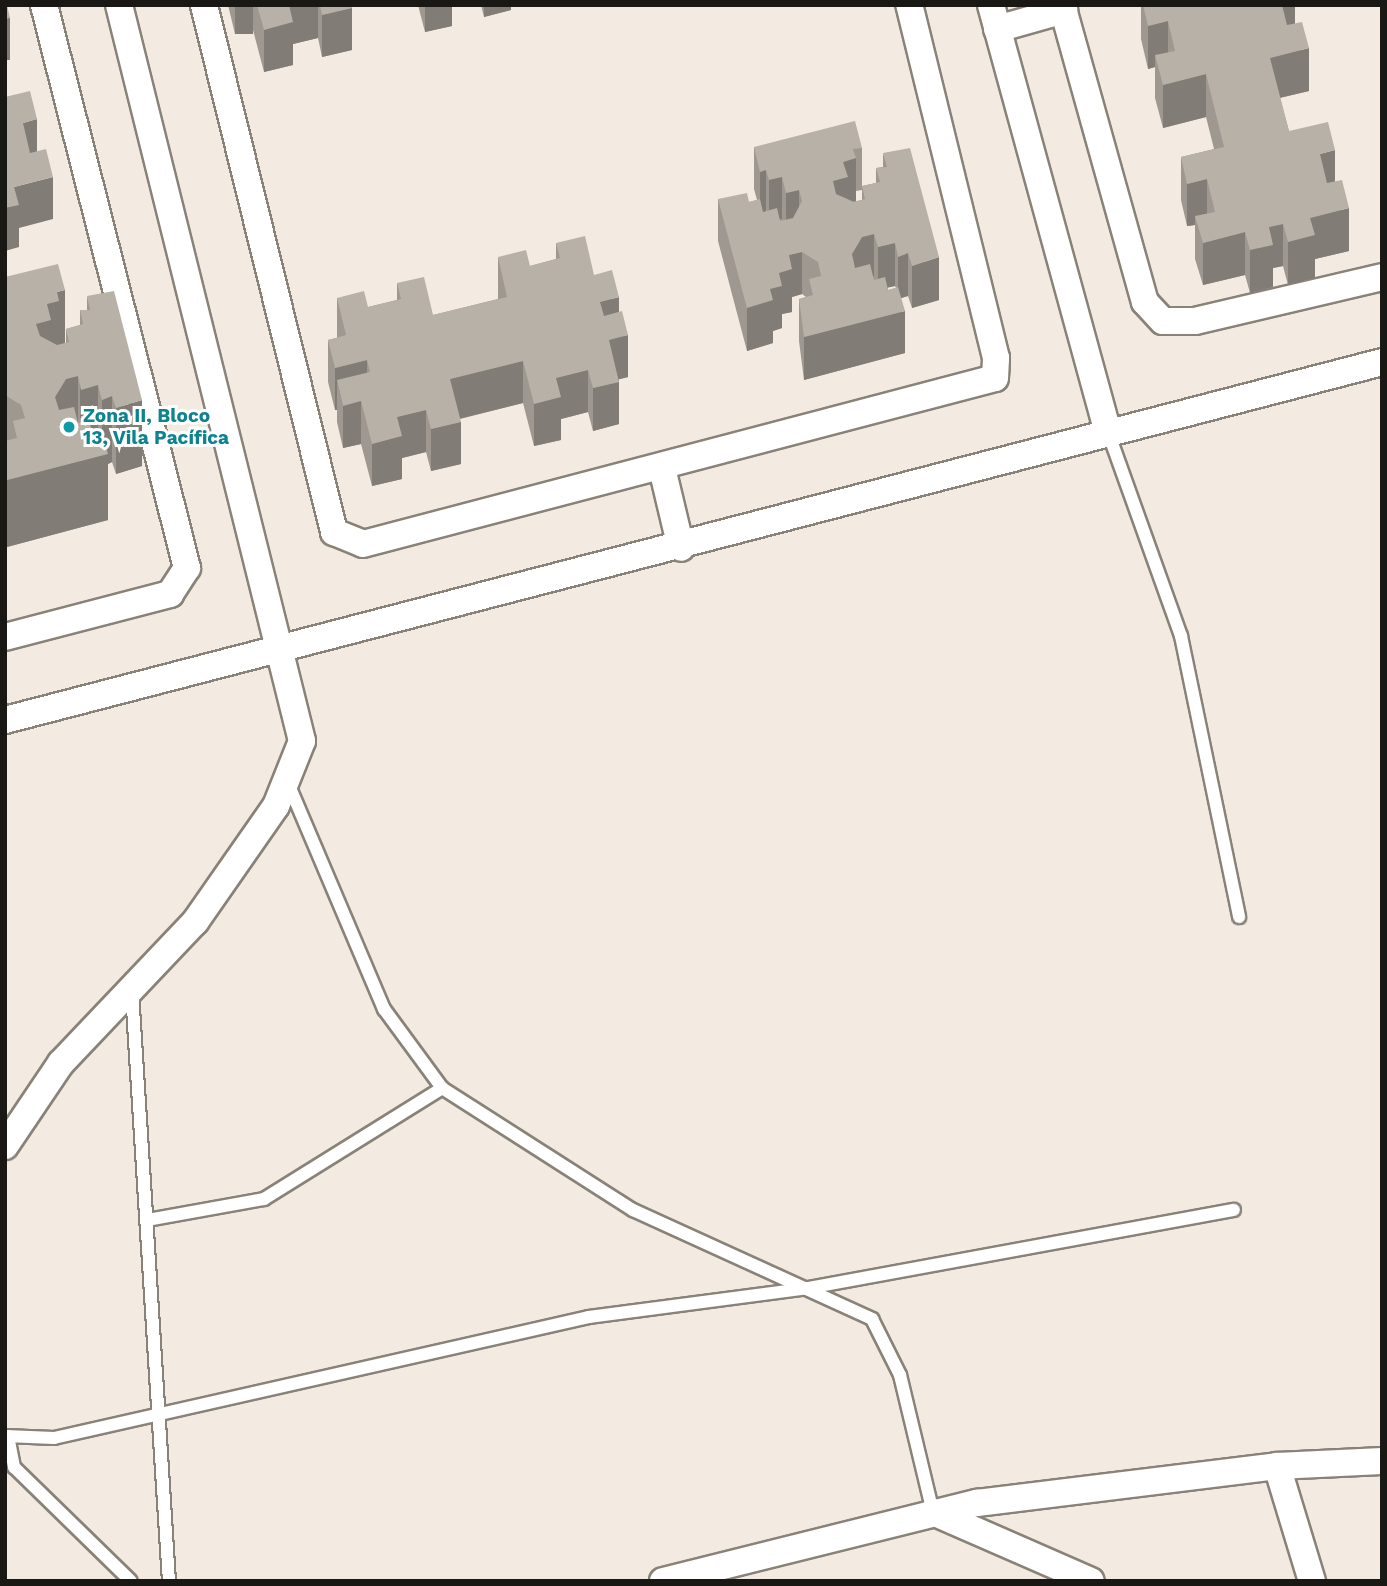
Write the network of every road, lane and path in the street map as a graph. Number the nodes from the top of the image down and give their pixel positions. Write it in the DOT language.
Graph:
graph roads {
  1 [pos="44,5"];
  2 [pos="119,5"];
  3 [pos="204,5"];
  4 [pos="909,5"];
  5 [pos="1063,8"];
  6 [pos="994,17"];
  7 [pos="1382,277"];
  8 [pos="1382,362"];
  9 [pos="1108,432"];
  10 [pos="662,468"];
  11 [pos="681,548"];
  12 [pos="5,637"];
  13 [pos="281,650"];
  14 [pos="5,720"];
  15 [pos="287,780"];
  16 [pos="1238,917"];
  17 [pos="132,988"];
  18 [pos="442,1088"];
  19 [pos="5,1146"];
  20 [pos="1234,1210"];
  21 [pos="147,1220"];
  22 [pos="808,1287"];
  23 [pos="159,1412"];
  24 [pos="6,1436"];
  25 [pos="1382,1461"];
  26 [pos="1277,1466"];
  27 [pos="933,1512"];
  28 [pos="131,1581"];
  29 [pos="169,1581"];
  30 [pos="663,1581"];
  31 [pos="1091,1581"];
  32 [pos="1312,1581"];
  1 -- 12 [label="street"];
  2 -- 13 [label="street"];
  3 -- 10 [label="street"];
  4 -- 10 [label="street"];
  5 -- 6 [label="street"];
  5 -- 7 [label="street"];
  6 -- 9 [label="street"];
  8 -- 9 [label="street"];
  9 -- 11 [label="street"];
  9 -- 16 [label="lane"];
  10 -- 11 [label="street"];
  11 -- 13 [label="street"];
  13 -- 14 [label="street"];
  13 -- 15 [label="street"];
  15 -- 17 [label="street"];
  15 -- 18 [label="lane"];
  17 -- 19 [label="street"];
  17 -- 21 [label="lane"];
  18 -- 21 [label="lane"];
  18 -- 22 [label="lane"];
  20 -- 22 [label="lane"];
  21 -- 23 [label="lane"];
  22 -- 23 [label="lane"];
  22 -- 27 [label="lane"];
  23 -- 24 [label="lane"];
  23 -- 29 [label="lane"];
  24 -- 28 [label="lane"];
  25 -- 26 [label="street"];
  26 -- 27 [label="street"];
  26 -- 32 [label="street"];
  27 -- 30 [label="street"];
  27 -- 31 [label="street"];
}
